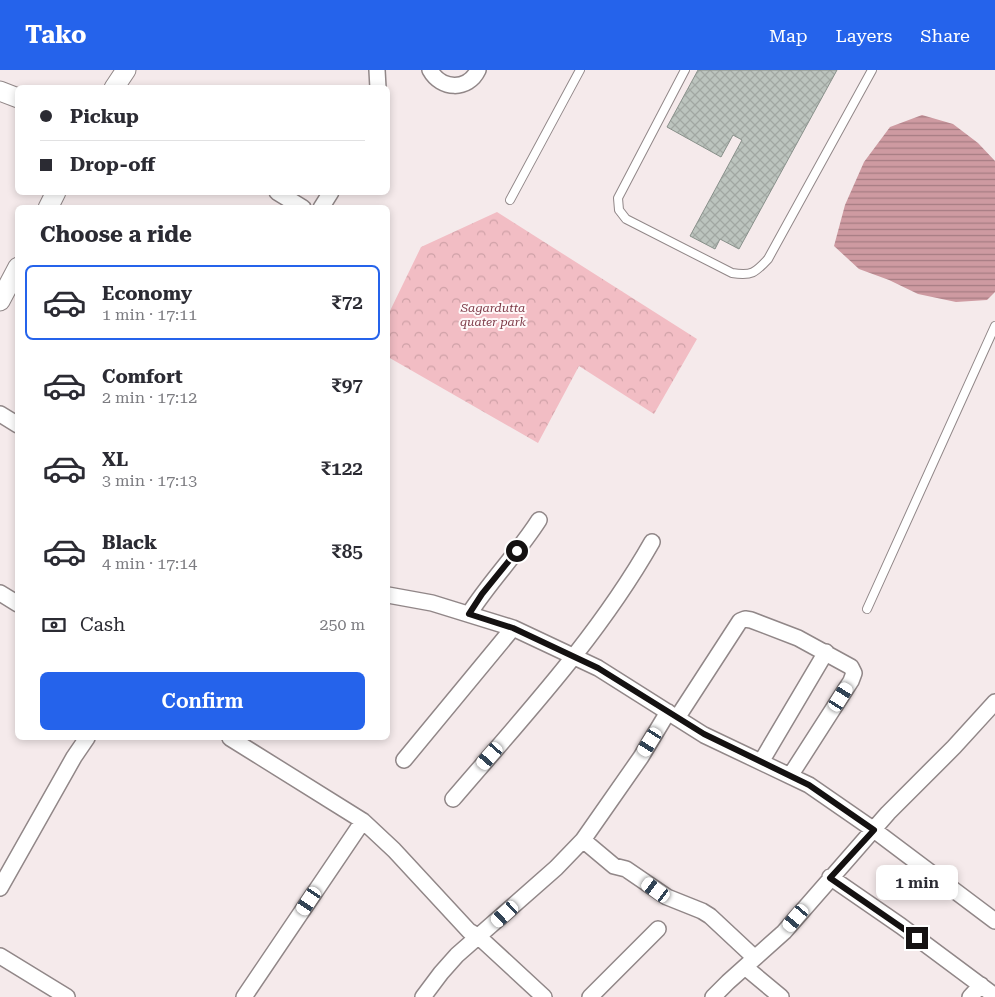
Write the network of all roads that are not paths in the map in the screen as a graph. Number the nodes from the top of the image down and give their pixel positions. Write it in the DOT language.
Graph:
graph roads {
  1 [pos="126,70"];
  2 [pos="377,70"];
  3 [pos="430,70"];
  4 [pos="478,70"];
  5 [pos="580,70"];
  6 [pos="685,70"];
  7 [pos="872,70"];
  8 [pos="116,85"];
  9 [pos="378,85"];
  10 [pos="0,91"];
  11 [pos="15,97"];
  12 [pos="282,195"];
  13 [pos="510,200"];
  14 [pos="298,205"];
  15 [pos="15,273"];
  16 [pos="0,302"];
  17 [pos="995,326"];
  18 [pos="0,414"];
  19 [pos="15,423"];
  20 [pos="539,520"];
  21 [pos="652,542"];
  22 [pos="0,593"];
  23 [pos="390,595"];
  24 [pos="15,602"];
  25 [pos="867,609"];
  26 [pos="469,614"];
  27 [pos="513,628"];
  28 [pos="826,652"];
  29 [pos="574,657"];
  30 [pos="995,702"];
  31 [pos="673,715"];
  32 [pos="86,740"];
  33 [pos="233,740"];
  34 [pos="404,760"];
  35 [pos="761,762"];
  36 [pos="790,776"];
  37 [pos="453,799"];
  38 [pos="363,821"];
  39 [pos="874,830"];
  40 [pos="583,840"];
  41 [pos="830,878"];
  42 [pos="0,888"];
  43 [pos="995,921"];
  44 [pos="658,929"];
  45 [pos="479,936"];
  46 [pos="0,956"];
  47 [pos="750,962"];
  48 [pos="981,985"];
  49 [pos="995,996"];
  50 [pos="67,997"];
  51 [pos="244,997"];
  52 [pos="423,997"];
  53 [pos="544,997"];
  54 [pos="590,997"];
  55 [pos="713,997"];
  56 [pos="782,997"];
  57 [pos="970,997"];
  1 -- 8 [label="street"];
  2 -- 9 [label="street"];
  3 -- 4 [label="street"];
  5 -- 13 [label="lane"];
  6 -- 7 [label="lane"];
  10 -- 11 [label="street"];
  12 -- 14 [label="street"];
  15 -- 16 [label="street"];
  17 -- 25 [label="lane"];
  18 -- 19 [label="street"];
  20 -- 26 [label="street"];
  21 -- 29 [label="street"];
  22 -- 24 [label="street"];
  23 -- 26 [label="street"];
  26 -- 27 [label="street"];
  27 -- 29 [label="street"];
  27 -- 34 [label="street"];
  28 -- 31 [label="street"];
  28 -- 35 [label="street"];
  28 -- 36 [label="street"];
  29 -- 31 [label="street"];
  29 -- 37 [label="street"];
  30 -- 39 [label="street"];
  31 -- 35 [label="street"];
  31 -- 40 [label="street"];
  32 -- 42 [label="street"];
  33 -- 38 [label="street"];
  35 -- 36 [label="street"];
  36 -- 39 [label="street"];
  38 -- 45 [label="street"];
  38 -- 51 [label="street"];
  39 -- 41 [label="street"];
  39 -- 43 [label="street"];
  40 -- 45 [label="street"];
  40 -- 47 [label="street"];
  41 -- 47 [label="street"];
  41 -- 48 [label="street"];
  44 -- 54 [label="street"];
  45 -- 52 [label="street"];
  45 -- 53 [label="street"];
  46 -- 50 [label="street"];
  47 -- 55 [label="street"];
  47 -- 56 [label="street"];
  48 -- 49 [label="street"];
  48 -- 57 [label="street"];
}
